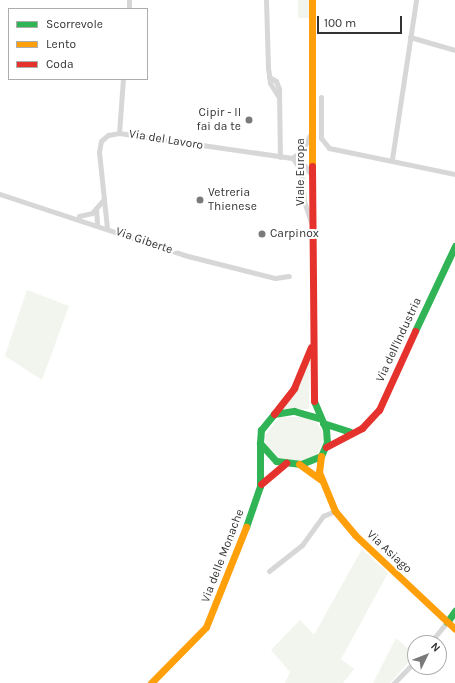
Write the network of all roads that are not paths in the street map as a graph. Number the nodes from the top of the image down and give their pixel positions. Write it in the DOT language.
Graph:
graph roads {
  1 [pos="266,0"];
  2 [pos="312,0"];
  3 [pos="416,0"];
  4 [pos="410,37"];
  5 [pos="455,50"];
  6 [pos="123,80"];
  7 [pos="321,97"];
  8 [pos="312,131"];
  9 [pos="119,132"];
  10 [pos="280,157"];
  11 [pos="292,158"];
  12 [pos="392,159"];
  13 [pos="455,174"];
  14 [pos="312,177"];
  15 [pos="0,194"];
  16 [pos="104,199"];
  17 [pos="96,209"];
  18 [pos="106,214"];
  19 [pos="76,216"];
  20 [pos="97,224"];
  21 [pos="107,228"];
  22 [pos="313,230"];
  23 [pos="455,246"];
  24 [pos="290,276"];
  25 [pos="313,343"];
  26 [pos="274,414"];
  27 [pos="320,420"];
  28 [pos="350,432"];
  29 [pos="260,443"];
  30 [pos="326,447"];
  31 [pos="321,456"];
  32 [pos="286,463"];
  33 [pos="296,464"];
  34 [pos="321,480"];
  35 [pos="260,486"];
  36 [pos="335,511"];
  37 [pos="269,571"];
  38 [pos="455,611"];
  39 [pos="447,622"];
  40 [pos="455,629"];
  41 [pos="436,635"];
  42 [pos="407,669"];
  43 [pos="151,683"];
  44 [pos="394,683"];
  1 -- 10 [label="street"];
  2 -- 8 [label="main road, Viale Europa"];
  3 -- 4 [label="street"];
  4 -- 5 [label="street"];
  4 -- 12 [label="street"];
  6 -- 9 [label="street"];
  7 -- 12 [label="street"];
  8 -- 11 [label="street"];
  8 -- 14 [label="main road, Viale Europa"];
  9 -- 10 [label="street, Via del Lavoro"];
  9 -- 16 [label="street, Via del Lavoro"];
  10 -- 11 [label="street, Via del Lavoro"];
  11 -- 14 [label="street"];
  11 -- 22 [label="street"];
  12 -- 13 [label="street"];
  14 -- 22 [label="main road, Viale Europa"];
  15 -- 19 [label="street, Via Giberte"];
  16 -- 17 [label="street"];
  16 -- 18 [label="street, Via del Lavoro"];
  17 -- 19 [label="street"];
  17 -- 20 [label="street"];
  18 -- 20 [label="street"];
  18 -- 21 [label="street, Via del Lavoro"];
  19 -- 20 [label="street, Via Giberte"];
  20 -- 21 [label="street, Via Giberte"];
  21 -- 24 [label="street, Via Giberte"];
  22 -- 25 [label="main road, Viale Europa"];
  23 -- 28 [label="main road, Via dell'Industria"];
  25 -- 26 [label="main road"];
  25 -- 27 [label="main road, Viale Europa"];
  26 -- 27 [label="main road"];
  26 -- 29 [label="main road"];
  27 -- 28 [label="main road"];
  27 -- 30 [label="main road"];
  28 -- 30 [label="main road, Via dell'Industria"];
  29 -- 32 [label="main road"];
  29 -- 35 [label="main road"];
  30 -- 31 [label="main road"];
  31 -- 33 [label="main road"];
  31 -- 34 [label="main road"];
  32 -- 33 [label="main road"];
  32 -- 35 [label="main road"];
  33 -- 34 [label="main road"];
  34 -- 36 [label="main road, Via Asiago"];
  35 -- 43 [label="main road, Via delle Monache"];
  36 -- 37 [label="street"];
  36 -- 39 [label="main road, Via Asiago"];
  38 -- 39 [label="main road"];
  39 -- 40 [label="main road, Via Asiago"];
  39 -- 41 [label="street"];
  42 -- 44 [label="street"];
}
